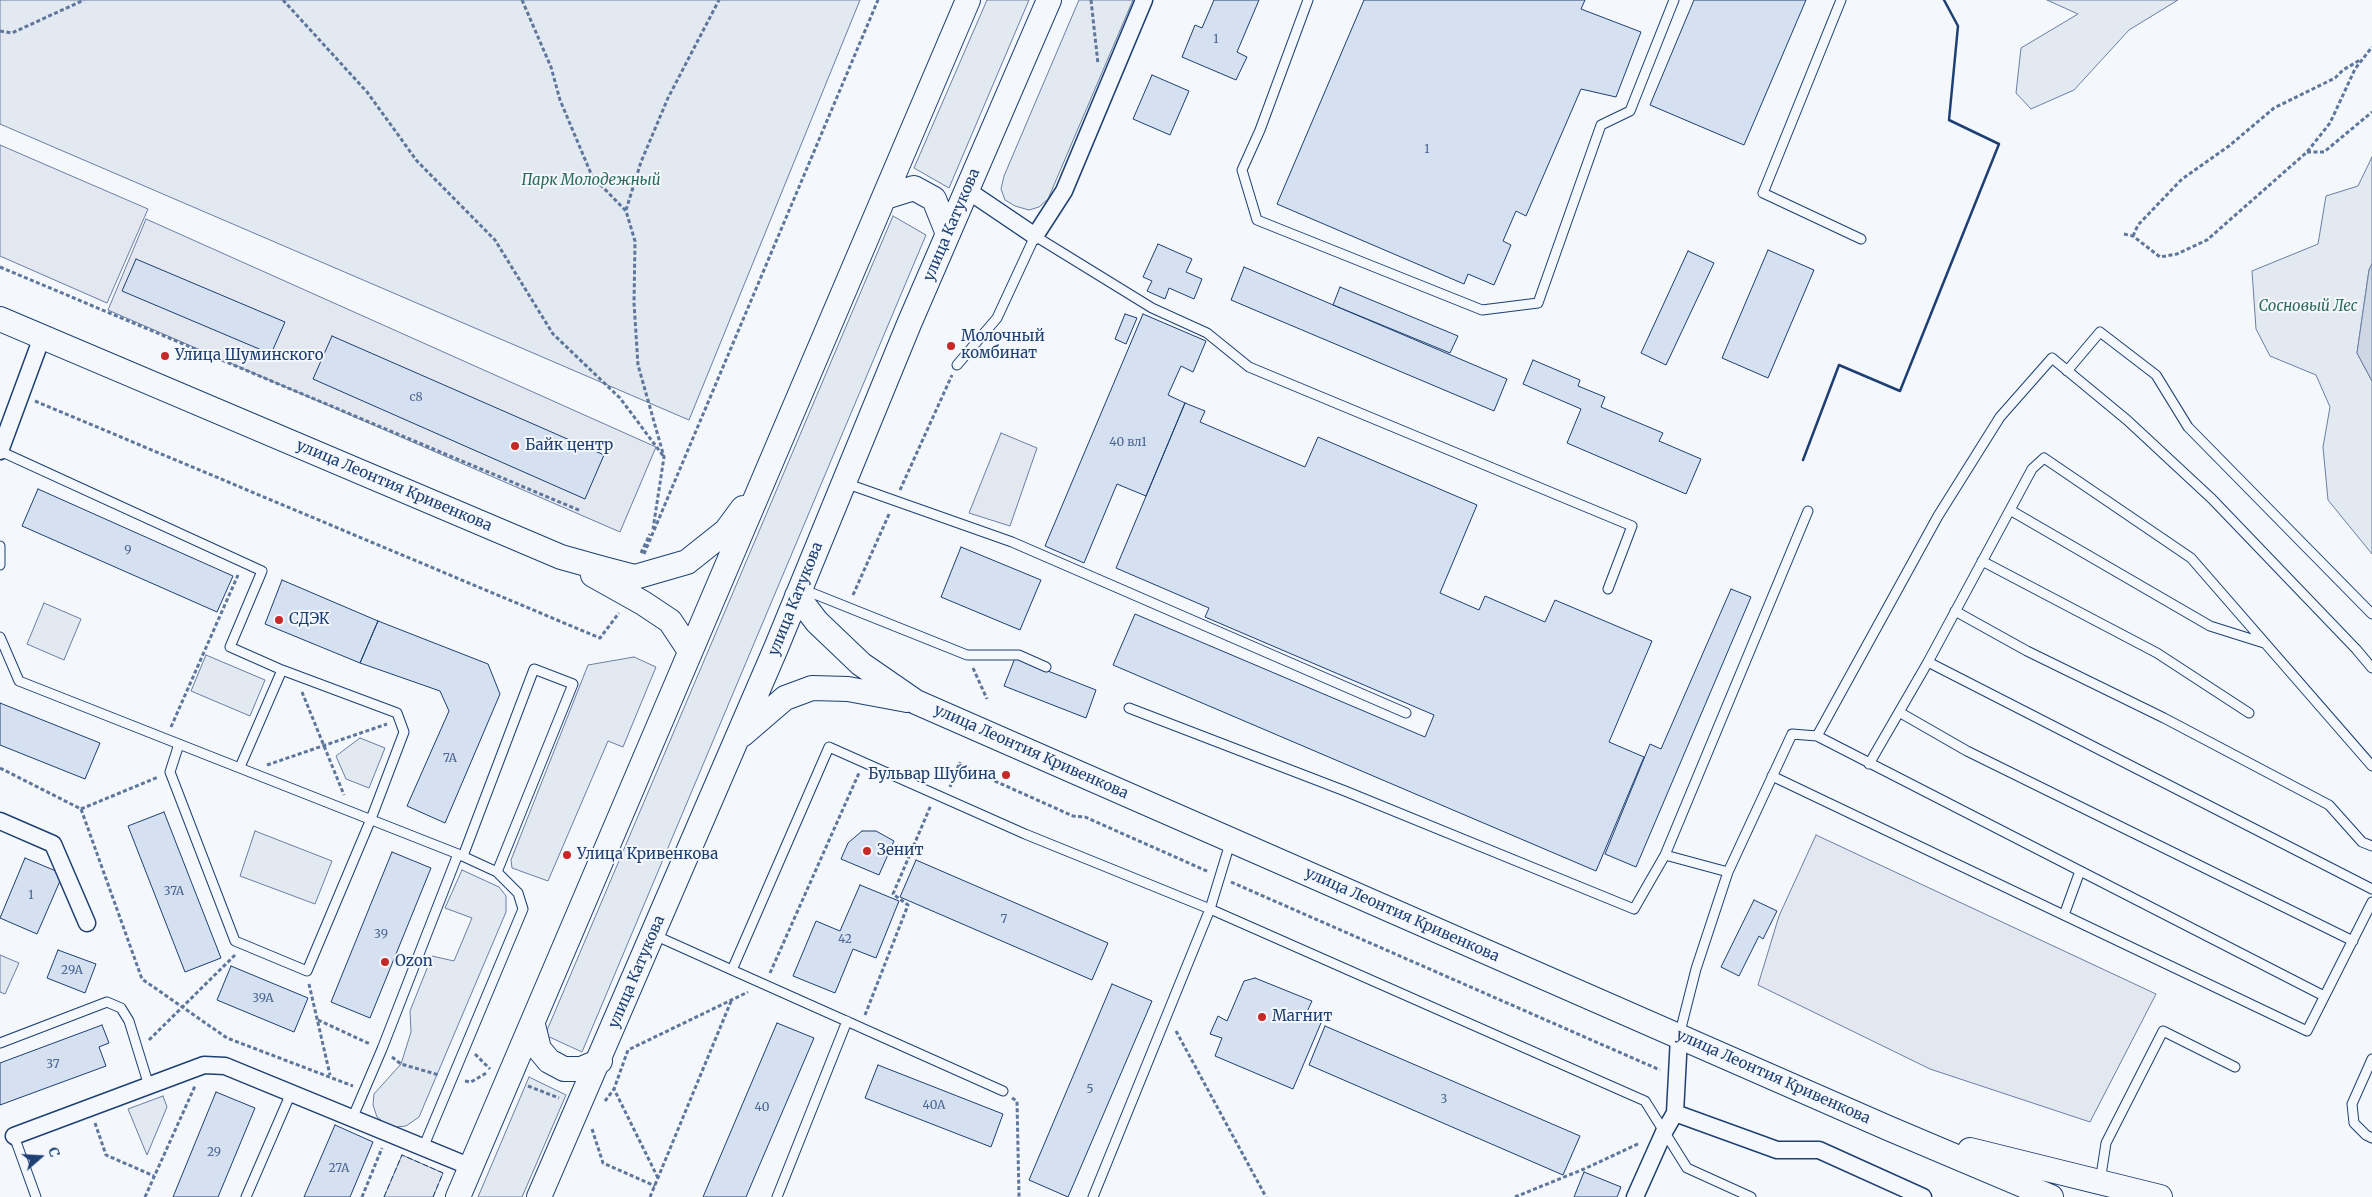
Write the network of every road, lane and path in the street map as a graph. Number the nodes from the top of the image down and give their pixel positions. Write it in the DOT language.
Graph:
graph roads {
  1 [pos="84,0"];
  2 [pos="283,0"];
  3 [pos="522,0"];
  4 [pos="719,0"];
  5 [pos="878,0"];
  6 [pos="968,0"];
  7 [pos="1049,0"];
  8 [pos="1091,0"];
  9 [pos="1144,0"];
  10 [pos="1308,0"];
  11 [pos="1674,0"];
  12 [pos="1841,0"];
  13 [pos="0,31"];
  14 [pos="2372,47"];
  15 [pos="2363,58"];
  16 [pos="1101,102"];
  17 [pos="2372,112"];
  18 [pos="2307,152"];
  19 [pos="967,190"];
  20 [pos="885,197"];
  21 [pos="626,211"];
  22 [pos="948,234"];
  23 [pos="2124,234"];
  24 [pos="1035,236"];
  25 [pos="2133,236"];
  26 [pos="1861,239"];
  27 [pos="0,267"];
  28 [pos="0,319"];
  29 [pos="42,337"];
  30 [pos="957,365"];
  31 [pos="2068,371"];
  32 [pos="21,395"];
  33 [pos="0,451"];
  34 [pos="664,457"];
  35 [pos="764,479"];
  36 [pos="843,483"];
  37 [pos="900,491"];
  38 [pos="892,508"];
  39 [pos="2010,510"];
  40 [pos="581,511"];
  41 [pos="1808,511"];
  42 [pos="0,546"];
  43 [pos="641,553"];
  44 [pos="1982,561"];
  45 [pos="244,562"];
  46 [pos="0,565"];
  47 [pos="633,587"];
  48 [pos="1608,589"];
  49 [pos="799,592"];
  50 [pos="848,607"];
  51 [pos="1955,611"];
  52 [pos="2372,614"];
  53 [pos="0,637"];
  54 [pos="2265,643"];
  55 [pos="690,650"];
  56 [pos="968,655"];
  57 [pos="1928,662"];
  58 [pos="1046,667"];
  59 [pos="2372,668"];
  60 [pos="282,670"];
  61 [pos="295,675"];
  62 [pos="987,699"];
  63 [pos="916,702"];
  64 [pos="1129,708"];
  65 [pos="1899,712"];
  66 [pos="2249,712"];
  67 [pos="1406,713"];
  68 [pos="399,720"];
  69 [pos="1817,736"];
  70 [pos="165,738"];
  71 [pos="736,742"];
  72 [pos="179,744"];
  73 [pos="323,746"];
  74 [pos="863,762"];
  75 [pos="1869,764"];
  76 [pos="2372,766"];
  77 [pos="240,767"];
  78 [pos="0,768"];
  79 [pos="250,771"];
  80 [pos="170,772"];
  81 [pos="1772,776"];
  82 [pos="936,793"];
  83 [pos="946,797"];
  84 [pos="80,809"];
  85 [pos="351,812"];
  86 [pos="371,820"];
  87 [pos="0,821"];
  88 [pos="1231,840"];
  89 [pos="2372,846"];
  90 [pos="460,855"];
  91 [pos="1665,855"];
  92 [pos="2080,871"];
  93 [pos="497,872"];
  94 [pos="1728,872"];
  95 [pos="1220,877"];
  96 [pos="2372,888"];
  97 [pos="2372,902"];
  98 [pos="1210,909"];
  99 [pos="2064,915"];
  100 [pos="87,924"];
  101 [pos="652,934"];
  102 [pos="2353,941"];
  103 [pos="245,945"];
  104 [pos="732,970"];
  105 [pos="306,971"];
  106 [pos="765,985"];
  107 [pos="2324,996"];
  108 [pos="732,999"];
  109 [pos="182,1006"];
  110 [pos="1167,1015"];
  111 [pos="318,1020"];
  112 [pos="847,1022"];
  113 [pos="532,1025"];
  114 [pos="860,1027"];
  115 [pos="1679,1036"];
  116 [pos="0,1043"];
  117 [pos="466,1045"];
  118 [pos="382,1049"];
  119 [pos="138,1051"];
  120 [pos="2372,1059"];
  121 [pos="600,1060"];
  122 [pos="204,1065"];
  123 [pos="2235,1067"];
  124 [pos="330,1076"];
  125 [pos="1677,1078"];
  126 [pos="451,1079"];
  127 [pos="509,1079"];
  128 [pos="149,1086"];
  129 [pos="614,1089"];
  130 [pos="364,1090"];
  131 [pos="1003,1091"];
  132 [pos="291,1093"];
  133 [pos="90,1108"];
  134 [pos="588,1108"];
  135 [pos="1675,1113"];
  136 [pos="352,1118"];
  137 [pos="1888,1128"];
  138 [pos="1664,1132"];
  139 [pos="389,1134"];
  140 [pos="14,1136"];
  141 [pos="2372,1138"];
  142 [pos="423,1148"];
  143 [pos="471,1167"];
  144 [pos="154,1176"];
  145 [pos="658,1178"];
  146 [pos="2099,1183"];
  147 [pos="655,1186"];
  148 [pos="36,1197"];
  149 [pos="145,1197"];
  150 [pos="246,1197"];
  151 [pos="362,1197"];
  152 [pos="458,1197"];
  153 [pos="539,1197"];
  154 [pos="650,1197"];
  155 [pos="776,1197"];
  156 [pos="1019,1197"];
  157 [pos="1093,1197"];
  158 [pos="1266,1197"];
  159 [pos="1514,1197"];
  160 [pos="1636,1197"];
  161 [pos="1751,1197"];
  162 [pos="1923,1197"];
  163 [pos="2051,1197"];
  164 [pos="2160,1197"];
  1 -- 13 [label="path"];
  2 -- 34 [label="path"];
  3 -- 21 [label="path"];
  4 -- 21 [label="path"];
  5 -- 47 [label="path"];
  6 -- 20 [label="main road"];
  7 -- 19 [label="main road, улица Катукова"];
  8 -- 16 [label="path"];
  9 -- 16 [label="street"];
  10 -- 11 [label="lane"];
  12 -- 26 [label="lane"];
  14 -- 15 [label="path"];
  15 -- 18 [label="path"];
  15 -- 25 [label="path"];
  16 -- 24 [label="street"];
  17 -- 18 [label="path"];
  18 -- 25 [label="path"];
  19 -- 22 [label="main road, улица Катукова"];
  19 -- 24 [label="street"];
  20 -- 22 [label="main road"];
  20 -- 35 [label="main road"];
  21 -- 34 [label="path"];
  22 -- 36 [label="main road, улица Катукова"];
  23 -- 25 [label="path"];
  24 -- 30 [label="lane"];
  24 -- 48 [label="lane"];
  27 -- 40 [label="path"];
  28 -- 29 [label="main road, улица Леонтия Кривенкова"];
  29 -- 32 [label="street"];
  29 -- 47 [label="main road, улица Леонтия Кривенкова"];
  30 -- 37 [label="path"];
  31 -- 52 [label="lane"];
  31 -- 59 [label="lane"];
  31 -- 69 [label="lane"];
  32 -- 33 [label="street"];
  32 -- 47 [label="path"];
  33 -- 45 [label="lane"];
  34 -- 43 [label="path"];
  35 -- 47 [label="main road"];
  35 -- 55 [label="main road"];
  36 -- 49 [label="main road, улица Катукова"];
  36 -- 67 [label="lane"];
  38 -- 50 [label="path"];
  39 -- 44 [label="lane"];
  39 -- 54 [label="lane"];
  39 -- 54 [label="lane"];
  41 -- 91 [label="lane"];
  42 -- 46 [label="lane"];
  44 -- 51 [label="lane"];
  44 -- 66 [label="lane"];
  45 -- 60 [label="lane"];
  45 -- 70 [label="path"];
  47 -- 55 [label="main road"];
  49 -- 50 [label="lane"];
  49 -- 63 [label="main road"];
  49 -- 71 [label="main road, улица Катукова"];
  50 -- 56 [label="lane"];
  51 -- 57 [label="lane"];
  51 -- 89 [label="lane"];
  53 -- 70 [label="lane"];
  54 -- 76 [label="lane"];
  55 -- 113 [label="main road"];
  56 -- 58 [label="lane"];
  56 -- 62 [label="path"];
  57 -- 65 [label="lane"];
  57 -- 96 [label="lane"];
  60 -- 61 [label="lane"];
  60 -- 77 [label="lane"];
  61 -- 68 [label="lane"];
  61 -- 73 [label="path"];
  63 -- 71 [label="main road"];
  63 -- 88 [label="main road, улица Леонтия Кривенкова"];
  64 -- 91 [label="lane"];
  65 -- 75 [label="lane"];
  65 -- 102 [label="lane"];
  68 -- 73 [label="path"];
  68 -- 86 [label="lane"];
  69 -- 75 [label="lane"];
  69 -- 81 [label="lane"];
  70 -- 72 [label="lane"];
  71 -- 101 [label="main road, улица Катукова"];
  72 -- 77 [label="lane"];
  72 -- 80 [label="lane"];
  73 -- 79 [label="path"];
  73 -- 85 [label="path"];
  74 -- 82 [label="lane"];
  74 -- 104 [label="lane"];
  74 -- 106 [label="path"];
  75 -- 92 [label="lane"];
  77 -- 79 [label="lane"];
  78 -- 84 [label="path"];
  79 -- 85 [label="lane"];
  80 -- 84 [label="path"];
  80 -- 103 [label="lane"];
  81 -- 94 [label="lane"];
  81 -- 99 [label="lane"];
  82 -- 83 [label="lane"];
  82 -- 114 [label="path"];
  83 -- 95 [label="path"];
  83 -- 98 [label="lane"];
  84 -- 109 [label="path"];
  85 -- 86 [label="lane"];
  86 -- 90 [label="lane"];
  86 -- 105 [label="lane"];
  87 -- 100 [label="street"];
  88 -- 95 [label="lane"];
  88 -- 115 [label="main road, улица Леонтия Кривенкова"];
  90 -- 93 [label="lane"];
  90 -- 93 [label="lane"];
  90 -- 118 [label="lane"];
  91 -- 94 [label="lane"];
  92 -- 99 [label="lane"];
  92 -- 107 [label="lane"];
  93 -- 117 [label="lane"];
  94 -- 115 [label="lane"];
  95 -- 98 [label="lane"];
  95 -- 125 [label="path"];
  97 -- 102 [label="lane"];
  98 -- 110 [label="lane"];
  98 -- 138 [label="lane"];
  99 -- 107 [label="lane"];
  101 -- 104 [label="lane"];
  101 -- 121 [label="main road, улица Катукова"];
  102 -- 107 [label="lane"];
  103 -- 105 [label="lane"];
  103 -- 109 [label="path"];
  104 -- 106 [label="lane"];
  105 -- 111 [label="path"];
  106 -- 108 [label="path"];
  106 -- 112 [label="lane"];
  108 -- 129 [label="path"];
  108 -- 145 [label="path"];
  109 -- 119 [label="path"];
  109 -- 124 [label="path"];
  110 -- 157 [label="lane"];
  110 -- 158 [label="path"];
  111 -- 118 [label="path"];
  111 -- 124 [label="path"];
  112 -- 114 [label="lane"];
  112 -- 155 [label="lane"];
  113 -- 121 [label="main road"];
  113 -- 127 [label="main road"];
  114 -- 131 [label="lane"];
  115 -- 125 [label="street"];
  115 -- 137 [label="main road, улица Леонтия Кривенкова"];
  116 -- 119 [label="lane"];
  117 -- 126 [label="lane"];
  117 -- 126 [label="path"];
  118 -- 126 [label="path"];
  118 -- 130 [label="lane"];
  119 -- 128 [label="lane"];
  120 -- 141 [label="lane"];
  121 -- 134 [label="main road, улица Катукова"];
  122 -- 128 [label="street"];
  122 -- 132 [label="street"];
  122 -- 144 [label="path"];
  123 -- 146 [label="lane"];
  124 -- 130 [label="path"];
  125 -- 135 [label="street"];
  126 -- 142 [label="lane"];
  127 -- 134 [label="path"];
  127 -- 143 [label="main road"];
  128 -- 133 [label="street"];
  129 -- 134 [label="path"];
  129 -- 145 [label="path"];
  130 -- 136 [label="lane"];
  131 -- 156 [label="path"];
  132 -- 136 [label="street"];
  132 -- 150 [label="lane"];
  133 -- 140 [label="street"];
  133 -- 144 [label="path"];
  134 -- 147 [label="path"];
  134 -- 153 [label="main road, улица Катукова"];
  135 -- 138 [label="street"];
  135 -- 162 [label="street"];
  136 -- 139 [label="street"];
  137 -- 146 [label="main road, улица Леонтия Кривенкова"];
  137 -- 163 [label="main road, улица Леонтия Кривенкова"];
  138 -- 159 [label="path"];
  138 -- 160 [label="street"];
  138 -- 161 [label="lane"];
  139 -- 142 [label="street"];
  139 -- 151 [label="path"];
  140 -- 148 [label="lane"];
  142 -- 143 [label="street"];
  143 -- 152 [label="main road"];
  144 -- 149 [label="path"];
  145 -- 147 [label="path"];
  146 -- 164 [label="main road, улица Леонтия Кривенкова"];
  147 -- 154 [label="path"];
}
